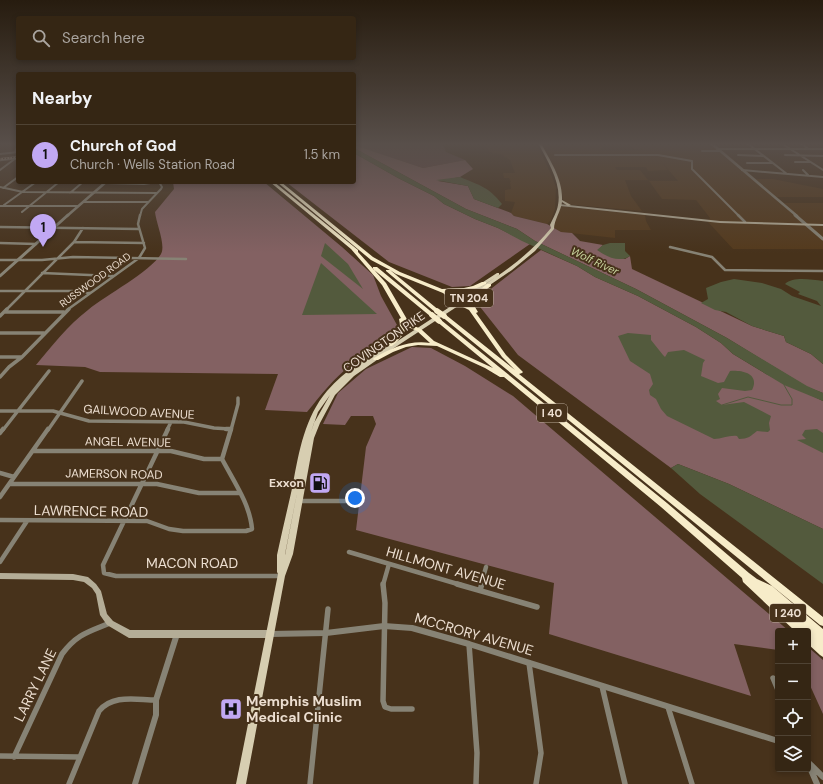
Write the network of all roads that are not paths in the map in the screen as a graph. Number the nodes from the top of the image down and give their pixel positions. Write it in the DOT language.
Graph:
graph roads {
  1 [pos="14,180"];
  2 [pos="557,180"];
  3 [pos="703,180"];
  4 [pos="753,180"];
  5 [pos="33,184"];
  6 [pos="56,184"];
  7 [pos="80,184"];
  8 [pos="105,184"];
  9 [pos="160,184"];
  10 [pos="274,184"];
  11 [pos="281,184"];
  12 [pos="1,188"];
  13 [pos="23,192"];
  14 [pos="46,192"];
  15 [pos="70,192"];
  16 [pos="94,193"];
  17 [pos="157,193"];
  18 [pos="560,200"];
  19 [pos="83,202"];
  20 [pos="148,202"];
  21 [pos="560,205"];
  22 [pos="569,205"];
  23 [pos="2,206"];
  24 [pos="29,206"];
  25 [pos="78,206"];
  26 [pos="585,208"];
  27 [pos="22,212"];
  28 [pos="745,222"];
  29 [pos="805,224"];
  30 [pos="823,225"];
  31 [pos="0,227"];
  32 [pos="53,228"];
  33 [pos="83,228"];
  34 [pos="139,229"];
  35 [pos="823,238"];
  36 [pos="74,242"];
  37 [pos="0,243"];
  38 [pos="144,243"];
  39 [pos="36,244"];
  40 [pos="670,247"];
  41 [pos="353,249"];
  42 [pos="139,258"];
  43 [pos="372,258"];
  44 [pos="57,259"];
  45 [pos="0,260"];
  46 [pos="186,260"];
  47 [pos="17,261"];
  48 [pos="823,271"];
  49 [pos="42,273"];
  50 [pos="0,276"];
  51 [pos="113,276"];
  52 [pos="486,284"];
  53 [pos="435,288"];
  54 [pos="0,291"];
  55 [pos="25,291"];
  56 [pos="90,293"];
  57 [pos="458,302"];
  58 [pos="5,312"];
  59 [pos="64,312"];
  60 [pos="401,314"];
  61 [pos="0,316"];
  62 [pos="478,317"];
  63 [pos="441,319"];
  64 [pos="417,329"];
  65 [pos="0,332"];
  66 [pos="44,333"];
  67 [pos="390,345"];
  68 [pos="438,345"];
  69 [pos="0,357"];
  70 [pos="22,357"];
  71 [pos="376,359"];
  72 [pos="49,371"];
  73 [pos="0,377"];
  74 [pos="82,381"];
  75 [pos="238,398"];
  76 [pos="534,398"];
  77 [pos="553,404"];
  78 [pos="0,411"];
  79 [pos="17,411"];
  80 [pos="60,412"];
  81 [pos="171,422"];
  82 [pos="230,429"];
  83 [pos="0,433"];
  84 [pos="33,451"];
  85 [pos="157,451"];
  86 [pos="222,458"];
  87 [pos="0,473"];
  88 [pos="14,477"];
  89 [pos="10,484"];
  90 [pos="142,484"];
  91 [pos="240,493"];
  92 [pos="0,497"];
  93 [pos="296,501"];
  94 [pos="361,501"];
  95 [pos="0,520"];
  96 [pos="27,520"];
  97 [pos="125,521"];
  98 [pos="349,552"];
  99 [pos="0,562"];
  100 [pos="389,564"];
  101 [pos="735,566"];
  102 [pos="486,567"];
  103 [pos="0,576"];
  104 [pos="281,576"];
  105 [pos="754,582"];
  106 [pos="480,590"];
  107 [pos="537,607"];
  108 [pos="328,609"];
  109 [pos="823,622"];
  110 [pos="110,623"];
  111 [pos="384,626"];
  112 [pos="797,628"];
  113 [pos="326,633"];
  114 [pos="177,634"];
  115 [pos="270,634"];
  116 [pos="823,635"];
  117 [pos="811,641"];
  118 [pos="823,643"];
  119 [pos="469,644"];
  120 [pos="823,652"];
  121 [pos="529,663"];
  122 [pos="773,678"];
  123 [pos="775,683"];
  124 [pos="602,686"];
  125 [pos="156,700"];
  126 [pos="667,706"];
  127 [pos="412,709"];
  128 [pos="775,740"];
  129 [pos="0,756"];
  130 [pos="14,757"];
  131 [pos="80,757"];
  132 [pos="811,766"];
  133 [pos="811,770"];
  134 [pos="823,777"];
  135 [pos="69,784"];
  136 [pos="135,784"];
  137 [pos="241,784"];
  138 [pos="310,784"];
  139 [pos="476,784"];
  140 [pos="536,784"];
  141 [pos="625,784"];
  142 [pos="692,784"];
  143 [pos="817,784"];
  1 -- 12 [label="street"];
  2 -- 18 [label="main road, COVINGTON PIKE / TN 204"];
  3 -- 28 [label="street"];
  4 -- 29 [label="street"];
  5 -- 13 [label="street"];
  6 -- 14 [label="street"];
  7 -- 15 [label="street"];
  8 -- 16 [label="street"];
  9 -- 17 [label="street"];
  10 -- 41 [label="highway, I 40"];
  11 -- 43 [label="highway, I 40"];
  12 -- 13 [label="street"];
  13 -- 14 [label="street"];
  13 -- 23 [label="street"];
  14 -- 15 [label="street"];
  14 -- 24 [label="street"];
  15 -- 16 [label="street"];
  16 -- 17 [label="street"];
  16 -- 19 [label="street"];
  17 -- 20 [label="street"];
  18 -- 21 [label="main road, COVINGTON PIKE / TN 204"];
  18 -- 22 [label="main road"];
  19 -- 20 [label="street"];
  19 -- 25 [label="street"];
  20 -- 34 [label="street"];
  21 -- 22 [label="main road"];
  21 -- 26 [label="main road"];
  21 -- 52 [label="main road, COVINGTON PIKE / TN 204"];
  22 -- 26 [label="main road"];
  23 -- 24 [label="street"];
  24 -- 25 [label="street"];
  24 -- 27 [label="street"];
  25 -- 32 [label="street"];
  26 -- 28 [label="main road"];
  28 -- 29 [label="main road"];
  29 -- 30 [label="main road"];
  29 -- 35 [label="street"];
  31 -- 32 [label="street"];
  32 -- 33 [label="street"];
  32 -- 39 [label="street"];
  33 -- 34 [label="street"];
  33 -- 36 [label="street"];
  34 -- 38 [label="street"];
  36 -- 38 [label="street"];
  36 -- 44 [label="street"];
  37 -- 39 [label="street"];
  38 -- 42 [label="street, RUSSWOOD ROAD"];
  39 -- 47 [label="street"];
  40 -- 48 [label="street"];
  41 -- 60 [label="highway"];
  41 -- 63 [label="highway, I 40, bridge"];
  42 -- 44 [label="street"];
  42 -- 46 [label="street"];
  42 -- 51 [label="street, RUSSWOOD ROAD"];
  43 -- 53 [label="highway"];
  43 -- 63 [label="highway, I 40, bridge"];
  44 -- 47 [label="street"];
  44 -- 49 [label="street"];
  45 -- 47 [label="street"];
  47 -- 50 [label="street"];
  49 -- 51 [label="street"];
  49 -- 55 [label="street"];
  51 -- 56 [label="street, RUSSWOOD ROAD"];
  52 -- 53 [label="highway"];
  52 -- 57 [label="main road, COVINGTON PIKE / TN 204"];
  52 -- 62 [label="highway"];
  53 -- 57 [label="highway"];
  54 -- 55 [label="street"];
  55 -- 56 [label="street"];
  55 -- 58 [label="street"];
  56 -- 59 [label="street, RUSSWOOD ROAD"];
  57 -- 62 [label="highway"];
  57 -- 64 [label="main road, COVINGTON PIKE / TN 204"];
  58 -- 59 [label="street"];
  58 -- 61 [label="street"];
  59 -- 66 [label="street, RUSSWOOD ROAD"];
  60 -- 64 [label="highway"];
  60 -- 67 [label="highway"];
  62 -- 77 [label="highway"];
  63 -- 76 [label="highway, I 40"];
  63 -- 77 [label="highway, I 40"];
  64 -- 67 [label="main road, COVINGTON PIKE"];
  64 -- 68 [label="highway"];
  64 -- 71 [label="main road, COVINGTON PIKE"];
  65 -- 66 [label="street"];
  66 -- 70 [label="street, RUSSWOOD ROAD"];
  67 -- 93 [label="main road, COVINGTON PIKE"];
  68 -- 71 [label="highway"];
  68 -- 76 [label="highway"];
  69 -- 70 [label="street"];
  70 -- 73 [label="street, RUSSWOOD ROAD"];
  71 -- 93 [label="main road, COVINGTON PIKE"];
  72 -- 79 [label="street"];
  74 -- 80 [label="street"];
  75 -- 82 [label="street"];
  76 -- 101 [label="highway, I 40"];
  77 -- 109 [label="highway, I 40"];
  78 -- 79 [label="street, GAILWOOD AVENUE"];
  79 -- 80 [label="street, GAILWOOD AVENUE"];
  79 -- 83 [label="street"];
  80 -- 81 [label="street, GAILWOOD AVENUE"];
  80 -- 84 [label="street"];
  81 -- 82 [label="street, GAILWOOD AVENUE"];
  81 -- 85 [label="street"];
  82 -- 86 [label="street"];
  84 -- 85 [label="street, ANGEL AVENUE"];
  84 -- 88 [label="street"];
  85 -- 86 [label="street, ANGEL AVENUE"];
  85 -- 90 [label="street"];
  86 -- 91 [label="street"];
  87 -- 88 [label="street"];
  88 -- 89 [label="street"];
  89 -- 90 [label="street, JAMERSON ROAD"];
  89 -- 92 [label="street"];
  90 -- 91 [label="street, JAMERSON ROAD"];
  90 -- 97 [label="street"];
  91 -- 97 [label="street, LAWRENCE ROAD"];
  93 -- 94 [label="street"];
  93 -- 104 [label="main road, COVINGTON PIKE"];
  95 -- 96 [label="street, LAWRENCE ROAD"];
  96 -- 97 [label="street, LAWRENCE ROAD"];
  96 -- 99 [label="street"];
  97 -- 104 [label="street, MACON ROAD"];
  98 -- 100 [label="street, HILLMONT AVENUE"];
  100 -- 106 [label="street, HILLMONT AVENUE"];
  100 -- 111 [label="street"];
  101 -- 105 [label="highway, I 40"];
  101 -- 112 [label="highway"];
  102 -- 106 [label="street"];
  103 -- 110 [label="main road"];
  104 -- 115 [label="main road, COVINGTON PIKE"];
  105 -- 116 [label="highway, I 40"];
  105 -- 118 [label="highway, I 240"];
  106 -- 107 [label="street, HILLMONT AVENUE"];
  108 -- 113 [label="street"];
  110 -- 114 [label="main road, MCCRORY AVENUE"];
  110 -- 130 [label="street, LARRY LANE"];
  111 -- 113 [label="street, MCCRORY AVENUE"];
  111 -- 119 [label="street, MCCRORY AVENUE"];
  111 -- 127 [label="street"];
  113 -- 115 [label="street, MCCRORY AVENUE"];
  113 -- 138 [label="street"];
  114 -- 115 [label="main road, MCCRORY AVENUE"];
  114 -- 125 [label="street"];
  115 -- 137 [label="main road, COVINGTON PIKE"];
  117 -- 120 [label="highway"];
  119 -- 121 [label="street, MCCRORY AVENUE"];
  119 -- 139 [label="street"];
  121 -- 124 [label="street, MCCRORY AVENUE"];
  121 -- 140 [label="street"];
  122 -- 123 [label="street"];
  124 -- 126 [label="street, MCCRORY AVENUE"];
  124 -- 141 [label="street"];
  125 -- 131 [label="street"];
  125 -- 136 [label="street"];
  126 -- 128 [label="street, MCCRORY AVENUE"];
  126 -- 142 [label="street"];
  129 -- 130 [label="street"];
  130 -- 131 [label="street"];
  131 -- 135 [label="street"];
  132 -- 134 [label="street"];
  133 -- 143 [label="street"];
}
